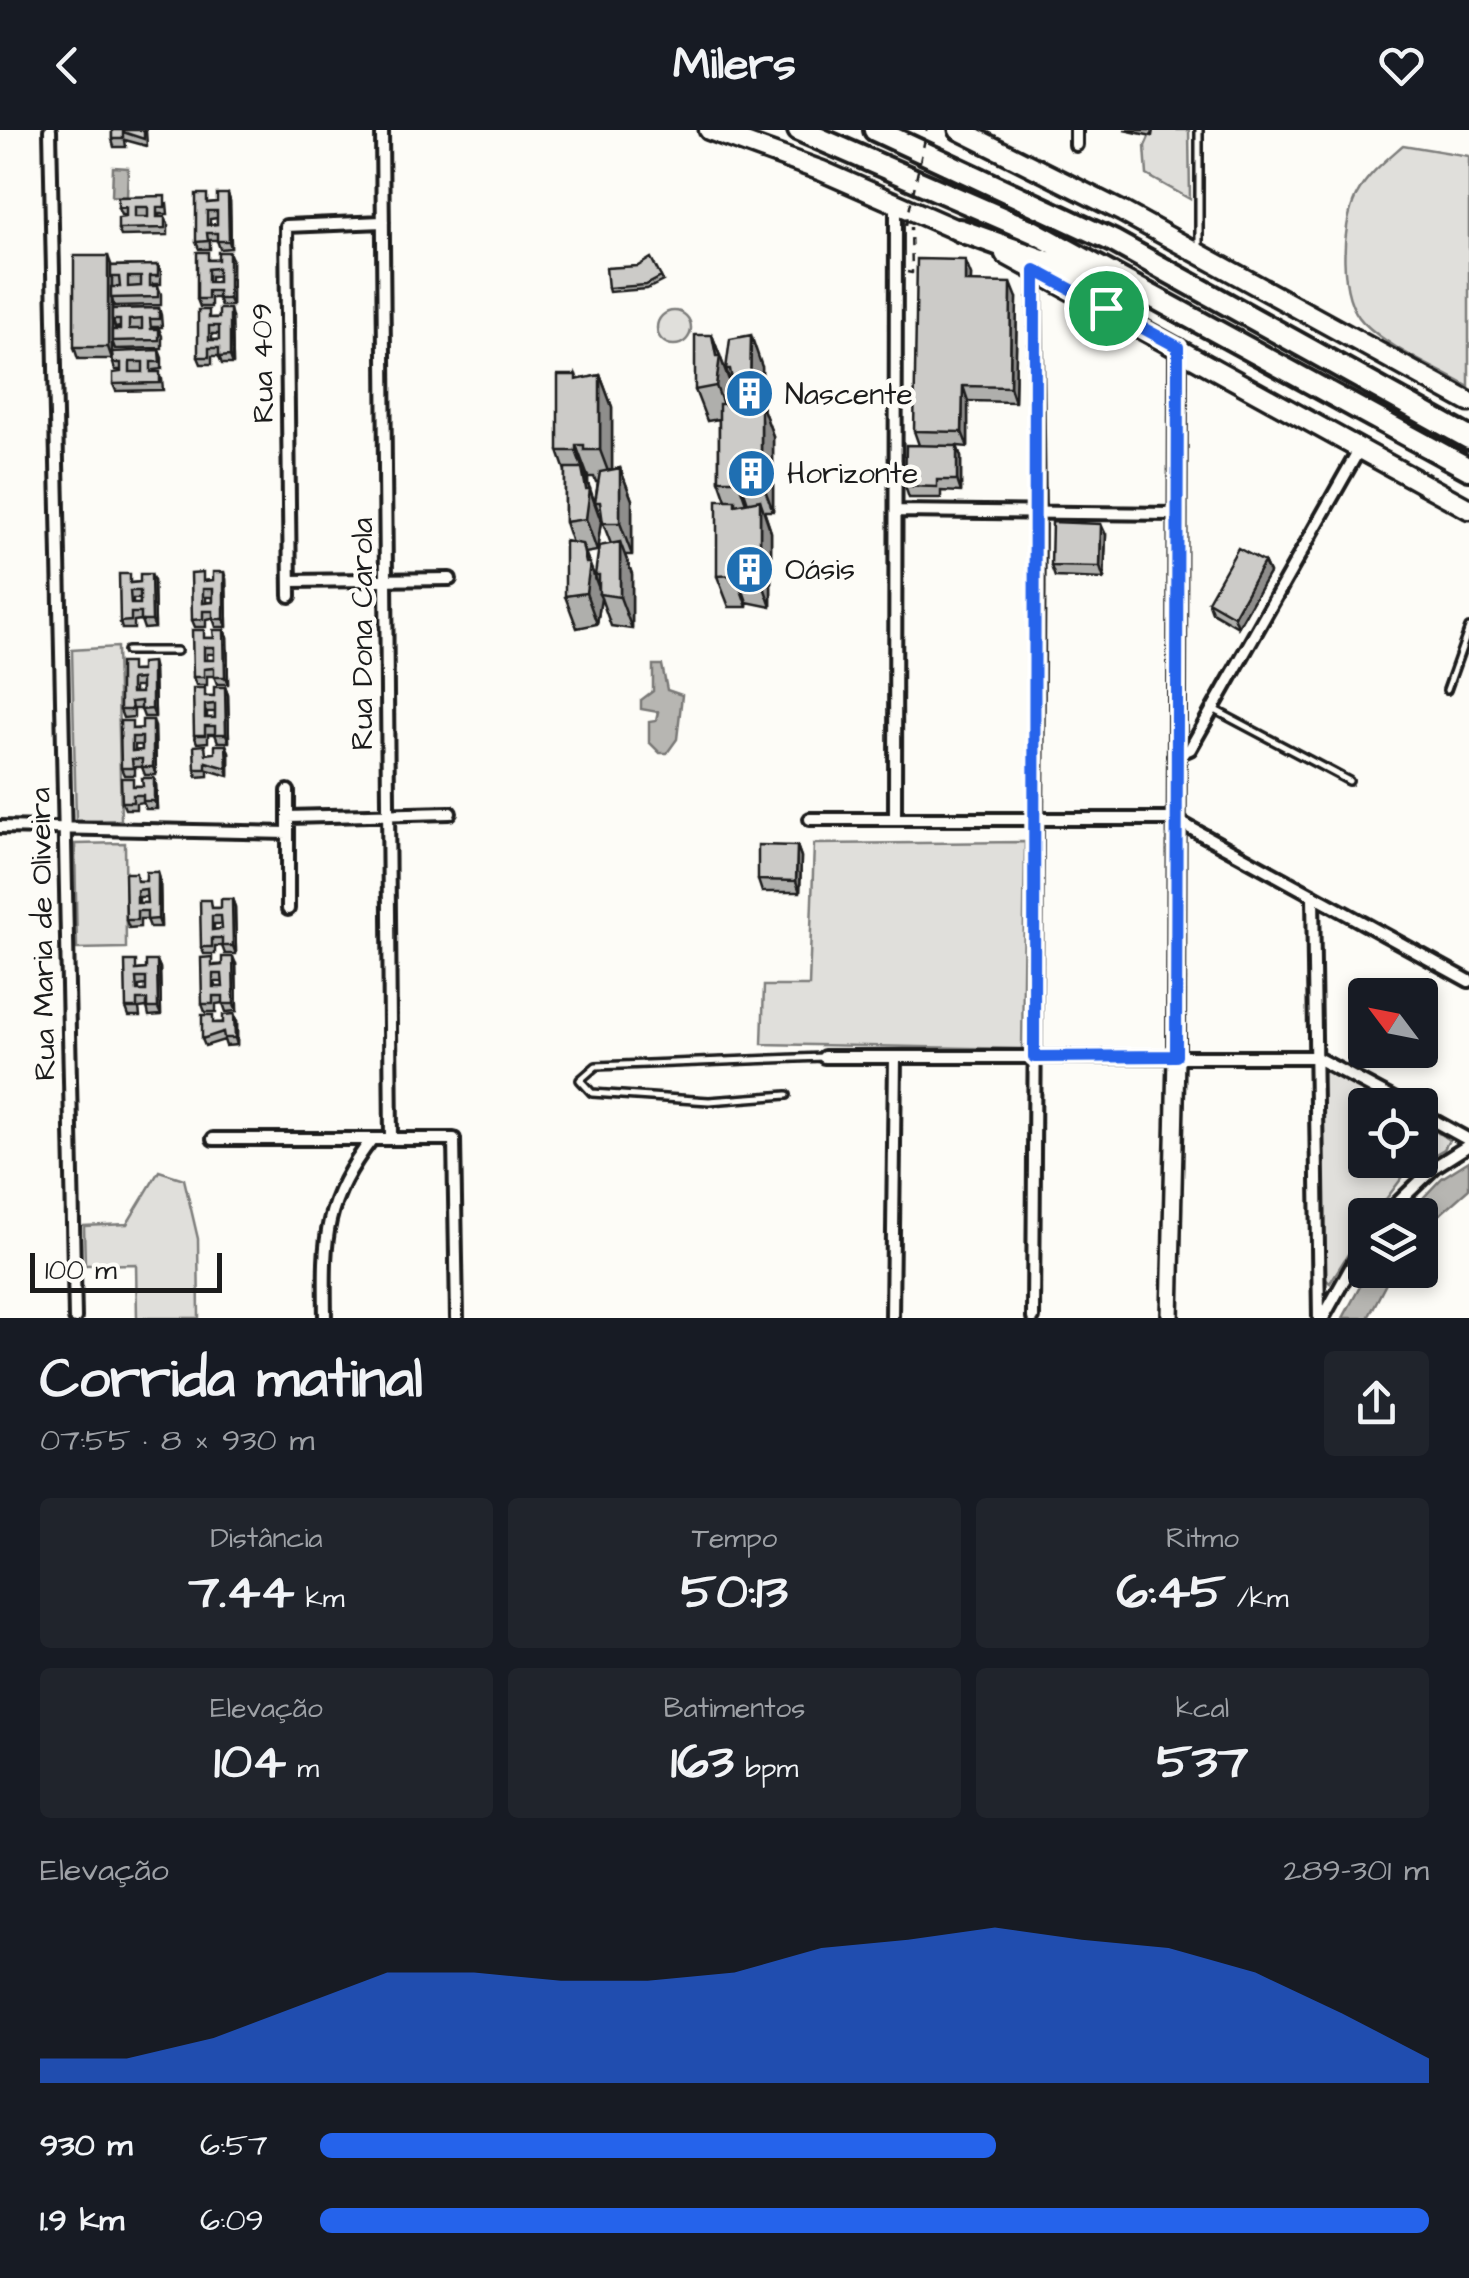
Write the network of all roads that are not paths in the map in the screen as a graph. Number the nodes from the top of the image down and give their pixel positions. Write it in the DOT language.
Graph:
graph roads {
  1 [pos="50,130"];
  2 [pos="382,130"];
  3 [pos="709,130"];
  4 [pos="799,130"];
  5 [pos="959,130"];
  6 [pos="1076,130"];
  7 [pos="1200,130"];
  8 [pos="880,132"];
  9 [pos="1076,146"];
  10 [pos="896,202"];
  11 [pos="383,222"];
  12 [pos="959,230"];
  13 [pos="1198,252"];
  14 [pos="1035,270"];
  15 [pos="1182,310"];
  16 [pos="1178,347"];
  17 [pos="1469,402"];
  18 [pos="1462,433"];
  19 [pos="1360,448"];
  20 [pos="1469,469"];
  21 [pos="1469,508"];
  22 [pos="896,511"];
  23 [pos="1038,512"];
  24 [pos="1176,514"];
  25 [pos="450,578"];
  26 [pos="386,580"];
  27 [pos="290,581"];
  28 [pos="290,596"];
  29 [pos="1469,628"];
  30 [pos="127,651"];
  31 [pos="177,651"];
  32 [pos="1447,690"];
  33 [pos="1212,709"];
  34 [pos="1174,756"];
  35 [pos="1349,781"];
  36 [pos="288,791"];
  37 [pos="450,813"];
  38 [pos="388,814"];
  39 [pos="288,816"];
  40 [pos="810,818"];
  41 [pos="895,819"];
  42 [pos="1036,819"];
  43 [pos="1174,819"];
  44 [pos="0,828"];
  45 [pos="65,829"];
  46 [pos="288,832"];
  47 [pos="1313,896"];
  48 [pos="288,909"];
  49 [pos="1469,981"];
  50 [pos="1176,1056"];
  51 [pos="824,1057"];
  52 [pos="894,1057"];
  53 [pos="1034,1057"];
  54 [pos="1314,1057"];
  55 [pos="1372,1088"];
  56 [pos="787,1096"];
  57 [pos="1438,1124"];
  58 [pos="391,1138"];
  59 [pos="212,1139"];
  60 [pos="372,1139"];
  61 [pos="1469,1143"];
  62 [pos="1403,1198"];
  63 [pos="1348,1271"];
  64 [pos="75,1318"];
  65 [pos="325,1318"];
  66 [pos="456,1318"];
  67 [pos="892,1318"];
  68 [pos="1032,1318"];
  69 [pos="1170,1318"];
  70 [pos="1321,1318"];
  1 -- 45 [label="street, Rua Maria de Oliveira"];
  2 -- 11 [label="street, Rua Dona Carola"];
  3 -- 10 [label="main road"];
  4 -- 15 [label="highway"];
  5 -- 13 [label="main road"];
  6 -- 9 [label="street"];
  7 -- 13 [label="lane"];
  8 -- 18 [label="highway"];
  10 -- 12 [label="main road"];
  10 -- 22 [label="street"];
  11 -- 26 [label="street, Rua Dona Carola"];
  11 -- 27 [label="street, Rua 409"];
  12 -- 14 [label="main road"];
  12 -- 15 [label="highway"];
  13 -- 17 [label="main road"];
  14 -- 16 [label="main road"];
  14 -- 23 [label="street"];
  15 -- 20 [label="highway"];
  16 -- 19 [label="main road"];
  16 -- 24 [label="street"];
  19 -- 21 [label="main road"];
  19 -- 33 [label="street"];
  22 -- 23 [label="street"];
  22 -- 41 [label="street"];
  23 -- 24 [label="street"];
  23 -- 42 [label="street"];
  24 -- 34 [label="street"];
  25 -- 26 [label="street"];
  26 -- 27 [label="street"];
  26 -- 38 [label="street, Rua Dona Carola"];
  27 -- 28 [label="street, Rua 409"];
  29 -- 32 [label="lane"];
  30 -- 31 [label="lane"];
  33 -- 34 [label="street"];
  33 -- 35 [label="lane"];
  34 -- 43 [label="street"];
  36 -- 39 [label="street"];
  37 -- 38 [label="street"];
  38 -- 39 [label="street"];
  38 -- 58 [label="street, Rua Dona Carola"];
  39 -- 46 [label="street"];
  40 -- 41 [label="street"];
  41 -- 42 [label="street"];
  42 -- 43 [label="street"];
  42 -- 53 [label="street"];
  43 -- 47 [label="street"];
  43 -- 50 [label="street"];
  44 -- 45 [label="street"];
  45 -- 46 [label="street"];
  45 -- 64 [label="street, Rua Maria de Oliveira"];
  46 -- 48 [label="street"];
  47 -- 49 [label="street"];
  47 -- 54 [label="street"];
  50 -- 53 [label="street"];
  50 -- 54 [label="street"];
  50 -- 69 [label="street"];
  51 -- 52 [label="street"];
  51 -- 56 [label="lane"];
  52 -- 53 [label="street"];
  52 -- 67 [label="street"];
  53 -- 68 [label="street"];
  54 -- 55 [label="street"];
  54 -- 70 [label="street"];
  57 -- 61 [label="street"];
  58 -- 60 [label="street"];
  58 -- 66 [label="street"];
  59 -- 60 [label="street"];
  60 -- 65 [label="street"];
  61 -- 62 [label="street"];
  63 -- 70 [label="street"];
}
